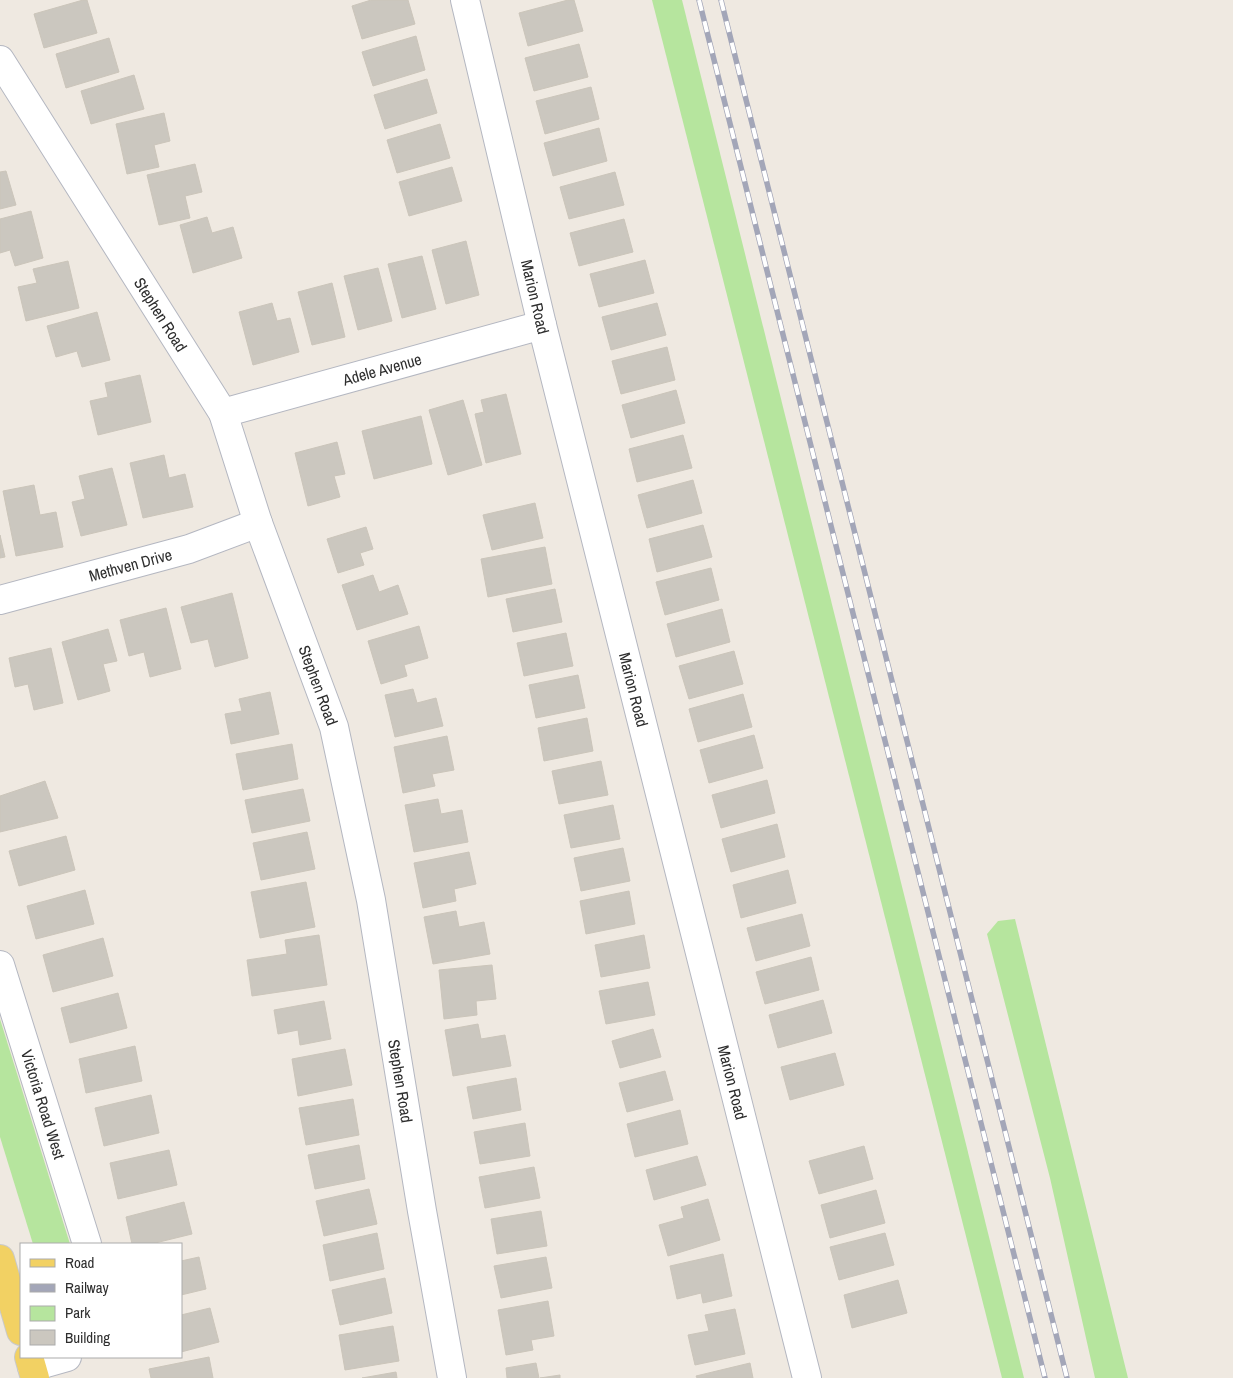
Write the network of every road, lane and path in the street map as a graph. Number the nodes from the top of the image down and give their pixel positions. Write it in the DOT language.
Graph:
graph roads {
  1 [pos="466,0"];
  2 [pos="0,60"];
  3 [pos="542,325"];
  4 [pos="223,413"];
  5 [pos="258,523"];
  6 [pos="0,600"];
  7 [pos="0,965"];
  8 [pos="87,1243"];
  9 [pos="1,1266"];
  10 [pos="20,1327"];
  11 [pos="64,1358"];
  12 [pos="32,1367"];
  13 [pos="452,1378"];
  14 [pos="807,1378"];
  1 -- 3 [label="street, Marion Road"];
  2 -- 4 [label="street, Stephen Road"];
  3 -- 4 [label="street, Adele Avenue"];
  3 -- 14 [label="street, Marion Road"];
  4 -- 5 [label="street, Stephen Road"];
  5 -- 6 [label="street, Methven Drive"];
  5 -- 13 [label="street, Stephen Road"];
  7 -- 8 [label="street, Victoria Road West"];
  9 -- 10 [label="main road"];
  11 -- 12 [label="street"];
}
